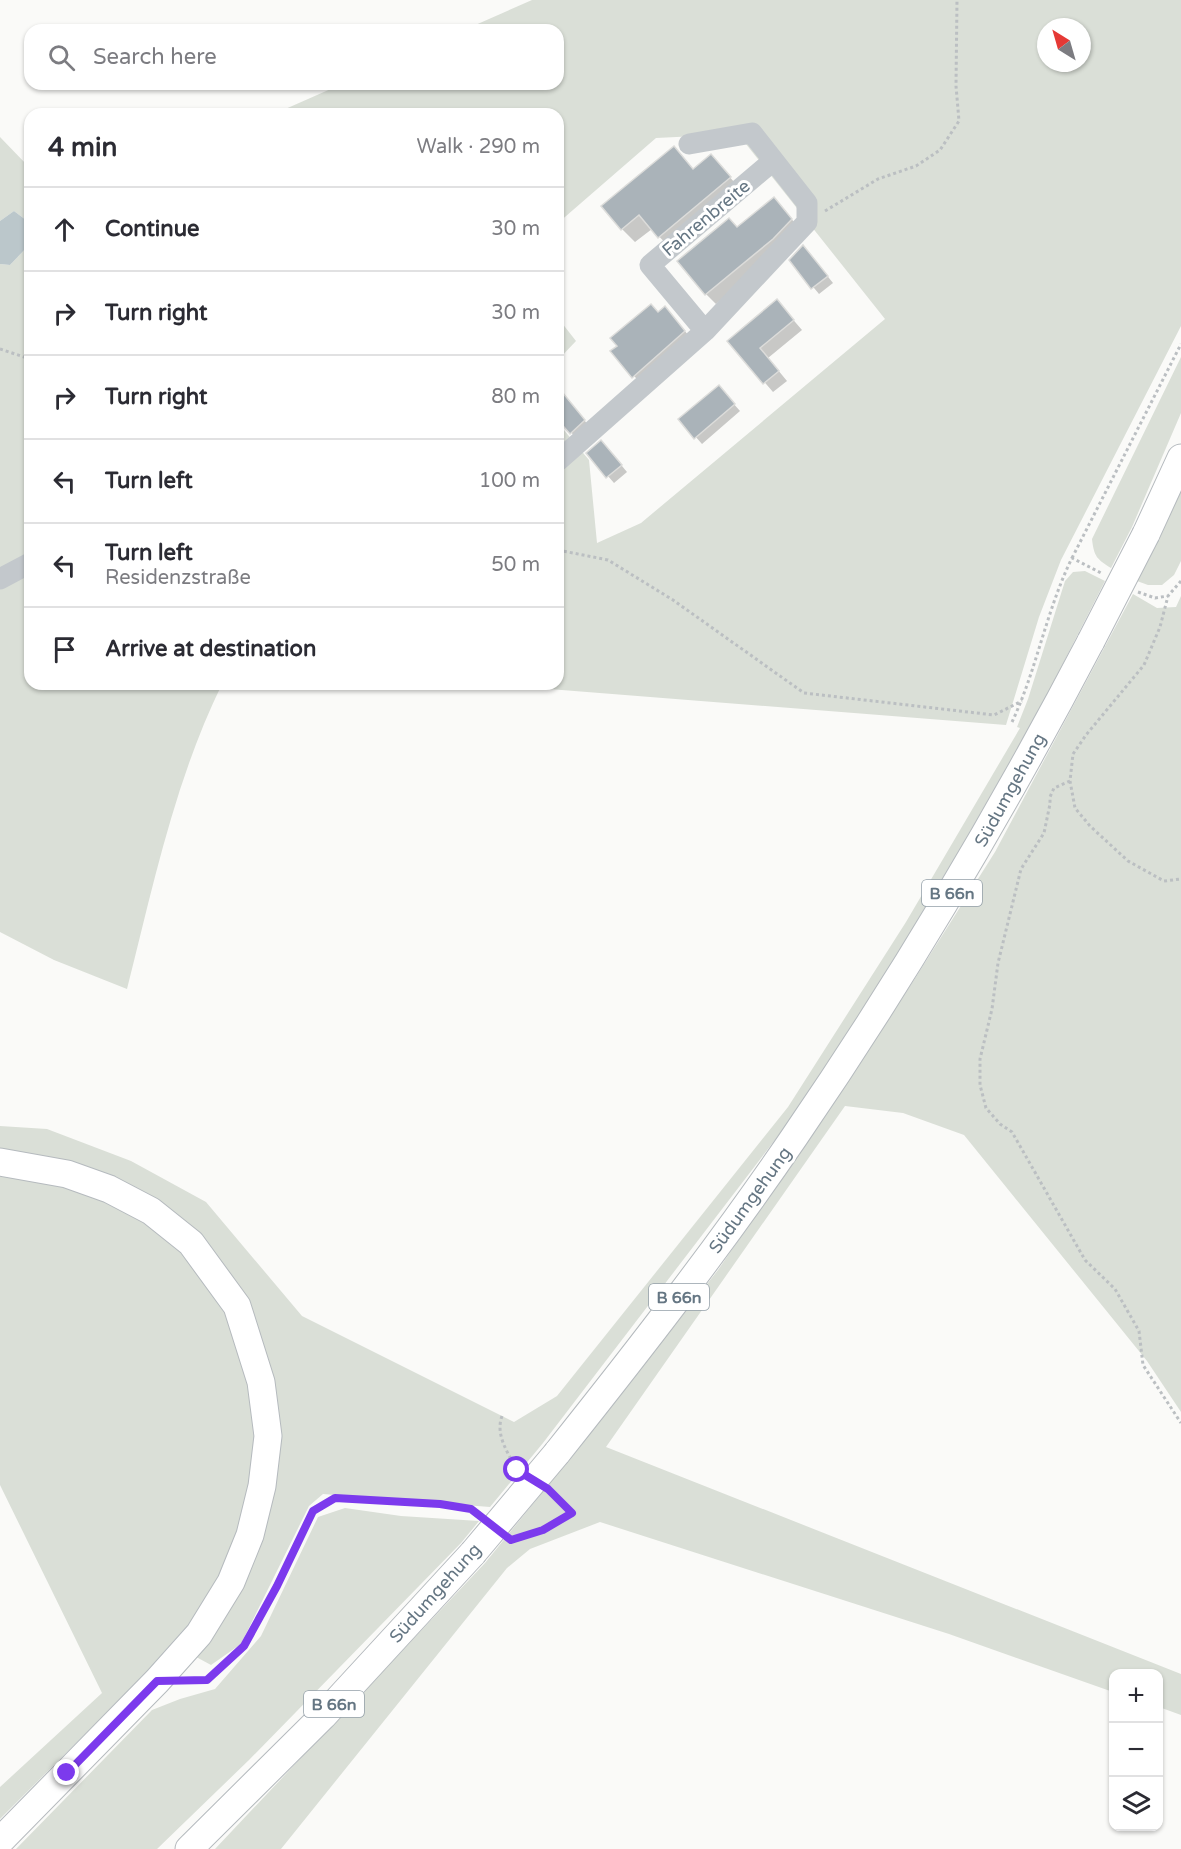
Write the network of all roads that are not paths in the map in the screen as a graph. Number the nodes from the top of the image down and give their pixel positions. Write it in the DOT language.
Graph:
graph roads {
  1 [pos="689,144"];
  2 [pos="773,161"];
  3 [pos="705,332"];
  4 [pos="564,456"];
  5 [pos="1181,458"];
  6 [pos="24,566"];
  7 [pos="0,579"];
  8 [pos="0,1162"];
  9 [pos="0,1841"];
  10 [pos="189,1849"];
  1 -- 2 [label="lane"];
  2 -- 3 [label="lane"];
  2 -- 3 [label="lane, Fahrenbreite"];
  3 -- 4 [label="lane"];
  5 -- 10 [label="main road, Südumgehung / B 66n, bridge"];
  6 -- 7 [label="lane"];
  8 -- 9 [label="main road"];
}
